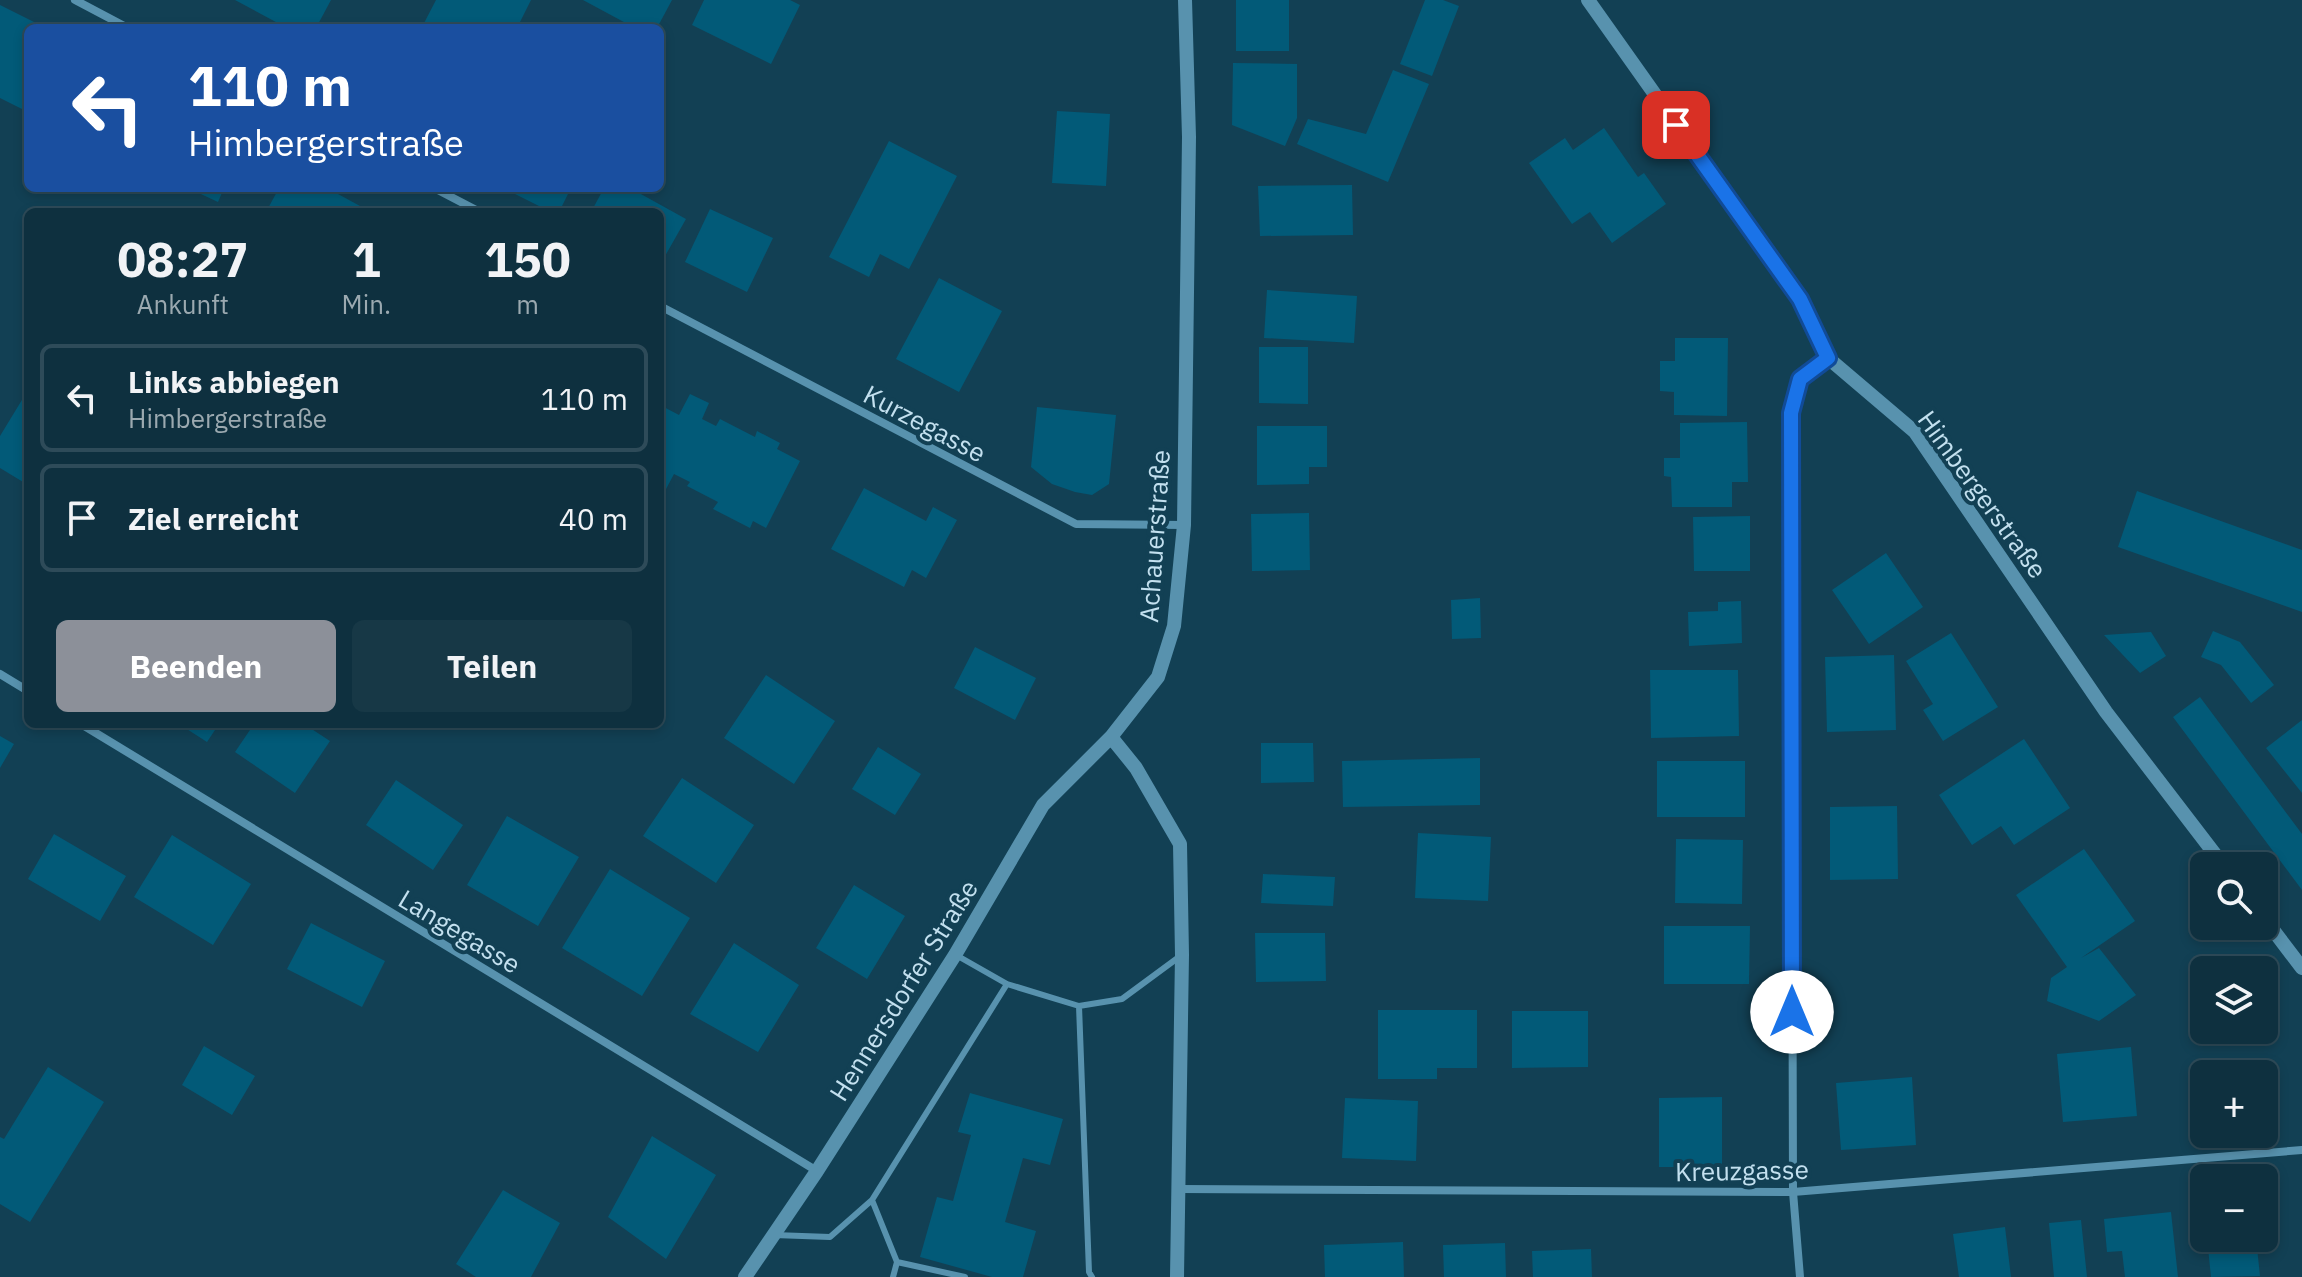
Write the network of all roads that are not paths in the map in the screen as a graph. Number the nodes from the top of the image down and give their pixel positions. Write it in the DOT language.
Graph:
graph roads {
  1 [pos="75,0"];
  2 [pos="1185,0"];
  3 [pos="1588,0"];
  4 [pos="120,24"];
  5 [pos="442,192"];
  6 [pos="472,208"];
  7 [pos="664,308"];
  8 [pos="1828,358"];
  9 [pos="1184,525"];
  10 [pos="0,674"];
  11 [pos="24,689"];
  12 [pos="88,728"];
  13 [pos="1111,737"];
  14 [pos="2213,852"];
  15 [pos="2278,936"];
  16 [pos="955,955"];
  17 [pos="1182,955"];
  18 [pos="2302,968"];
  19 [pos="1007,984"];
  20 [pos="1079,1006"];
  21 [pos="2302,1150"];
  22 [pos="817,1171"];
  23 [pos="1180,1189"];
  24 [pos="1793,1192"];
  25 [pos="872,1200"];
  26 [pos="774,1235"];
  27 [pos="897,1262"];
  28 [pos="745,1277"];
  29 [pos="893,1277"];
  30 [pos="965,1277"];
  31 [pos="1092,1277"];
  32 [pos="1177,1277"];
  33 [pos="1800,1277"];
  1 -- 4 [label="street"];
  2 -- 9 [label="street, Achauerstraße"];
  3 -- 8 [label="street, Himbergerstraße"];
  5 -- 6 [label="street"];
  7 -- 9 [label="street, Kurzegasse"];
  8 -- 14 [label="street, Himbergerstraße"];
  8 -- 24 [label="street"];
  9 -- 13 [label="street, Achauerstraße"];
  10 -- 11 [label="street"];
  12 -- 22 [label="street, Langegasse"];
  13 -- 16 [label="street, Hennersdorfer Straße"];
  13 -- 17 [label="street"];
  15 -- 18 [label="street"];
  16 -- 19 [label="lane"];
  16 -- 22 [label="street, Hennersdorfer Straße"];
  17 -- 20 [label="lane"];
  17 -- 23 [label="street"];
  19 -- 20 [label="lane"];
  19 -- 25 [label="lane"];
  20 -- 31 [label="lane"];
  21 -- 24 [label="street, Kreuzgasse"];
  22 -- 26 [label="street, Hennersdorfer Straße"];
  23 -- 24 [label="street, Kreuzgasse"];
  23 -- 32 [label="street"];
  24 -- 33 [label="street"];
  25 -- 26 [label="lane"];
  25 -- 27 [label="lane"];
  26 -- 28 [label="street, Hennersdorfer Straße"];
  27 -- 29 [label="lane"];
  27 -- 30 [label="lane"];
}
